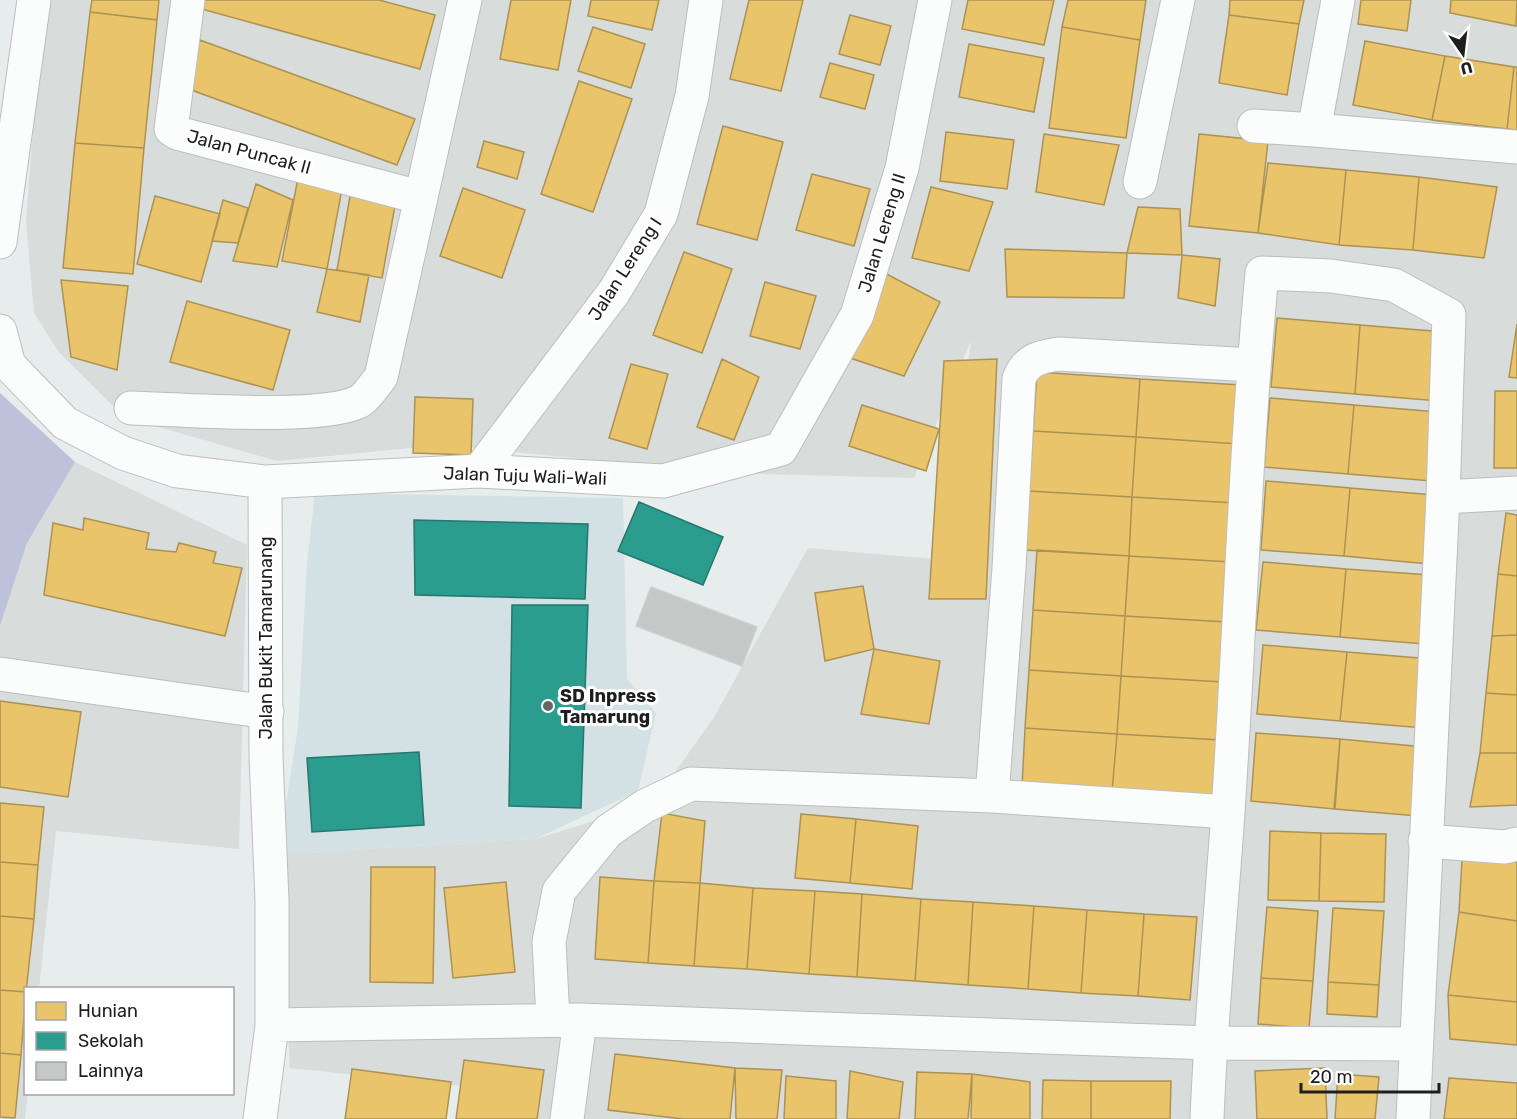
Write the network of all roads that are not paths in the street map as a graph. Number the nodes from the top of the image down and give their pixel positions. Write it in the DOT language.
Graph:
graph roads {
  1 [pos="34,0"];
  2 [pos="188,0"];
  3 [pos="465,0"];
  4 [pos="706,0"];
  5 [pos="935,0"];
  6 [pos="1178,0"];
  7 [pos="1338,0"];
  8 [pos="1254,126"];
  9 [pos="1314,130"];
  10 [pos="1517,147"];
  11 [pos="1140,182"];
  12 [pos="419,196"];
  13 [pos="0,242"];
  14 [pos="0,331"];
  15 [pos="1253,365"];
  16 [pos="131,408"];
  17 [pos="781,448"];
  18 [pos="479,471"];
  19 [pos="265,482"];
  20 [pos="1517,493"];
  21 [pos="1443,497"];
  22 [pos="0,674"];
  23 [pos="267,712"];
  24 [pos="992,796"];
  25 [pos="1228,812"];
  26 [pos="1425,841"];
  27 [pos="1517,844"];
  28 [pos="566,1020"];
  29 [pos="272,1025"];
  30 [pos="1210,1042"];
  31 [pos="1416,1044"];
  32 [pos="260,1119"];
  33 [pos="567,1119"];
  34 [pos="1207,1119"];
  35 [pos="1413,1119"];
  1 -- 13 [label="street"];
  2 -- 12 [label="street, Jalan Puncak II"];
  3 -- 12 [label="street"];
  4 -- 18 [label="street, Jalan Lereng I"];
  5 -- 17 [label="street, Jalan Lereng II"];
  6 -- 11 [label="street"];
  7 -- 9 [label="street"];
  8 -- 9 [label="street"];
  9 -- 10 [label="street"];
  12 -- 16 [label="street"];
  14 -- 19 [label="street"];
  15 -- 21 [label="street"];
  15 -- 24 [label="street"];
  15 -- 25 [label="street"];
  17 -- 18 [label="street, Jalan Tuju Wali-Wali"];
  18 -- 19 [label="street, Jalan Tuju Wali-Wali"];
  19 -- 23 [label="street, Jalan Bukit Tamarunang"];
  20 -- 21 [label="street"];
  21 -- 26 [label="street"];
  22 -- 23 [label="street"];
  23 -- 29 [label="street, Jalan Bukit Tamarunang"];
  24 -- 25 [label="street"];
  24 -- 28 [label="street"];
  25 -- 30 [label="street"];
  26 -- 27 [label="street"];
  26 -- 31 [label="street"];
  28 -- 29 [label="street"];
  28 -- 30 [label="street"];
  28 -- 33 [label="street"];
  29 -- 32 [label="street, Jalan Bukit Tamarunang"];
  30 -- 31 [label="street"];
  30 -- 34 [label="street"];
  31 -- 35 [label="street"];
}
